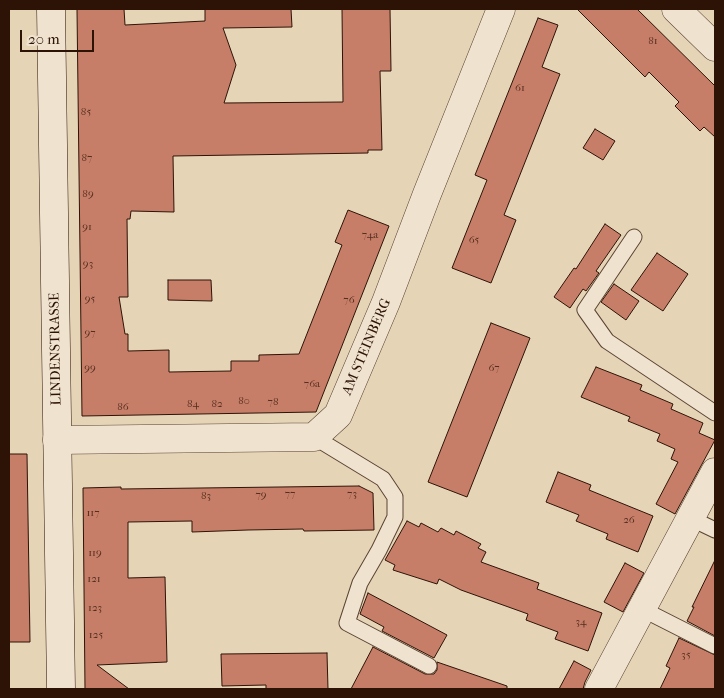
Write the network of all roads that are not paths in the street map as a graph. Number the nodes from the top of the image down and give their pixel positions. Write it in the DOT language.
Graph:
graph roads {
  1 [pos="52,9"];
  2 [pos="502,9"];
  3 [pos="676,9"];
  4 [pos="715,47"];
  5 [pos="634,237"];
  6 [pos="715,412"];
  7 [pos="314,437"];
  8 [pos="57,440"];
  9 [pos="715,472"];
  10 [pos="690,518"];
  11 [pos="715,530"];
  12 [pos="642,609"];
  13 [pos="715,646"];
  14 [pos="429,666"];
  15 [pos="61,689"];
  16 [pos="599,689"];
  1 -- 8 [label="street, LINDENSTRASSE"];
  2 -- 7 [label="street, AM STEINBERG"];
  3 -- 4 [label="street"];
  5 -- 6 [label="lane"];
  7 -- 8 [label="street"];
  7 -- 14 [label="lane"];
  8 -- 15 [label="street, LINDENSTRASSE"];
  9 -- 10 [label="street"];
  10 -- 11 [label="lane"];
  10 -- 12 [label="street"];
  12 -- 13 [label="lane"];
  12 -- 16 [label="street"];
}
